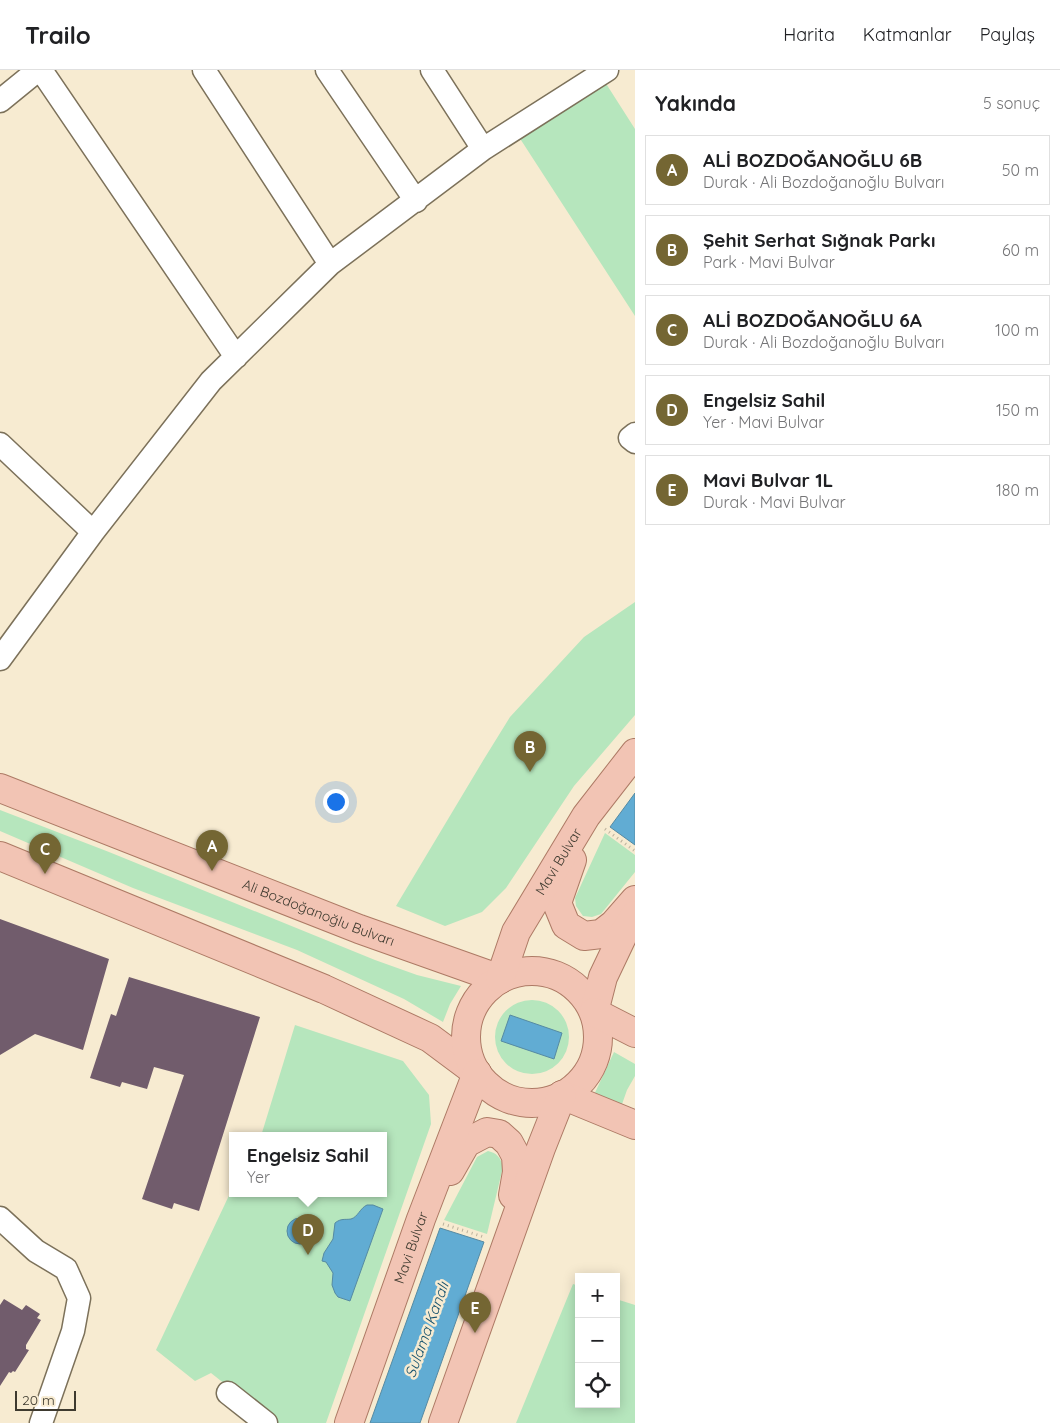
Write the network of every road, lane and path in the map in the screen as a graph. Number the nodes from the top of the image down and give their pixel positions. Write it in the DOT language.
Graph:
graph roads {
  1 [pos="39,70"];
  2 [pos="204,70"];
  3 [pos="327,70"];
  4 [pos="432,70"];
  5 [pos="607,70"];
  6 [pos="0,101"];
  7 [pos="483,149"];
  8 [pos="416,201"];
  9 [pos="330,264"];
  10 [pos="236,357"];
  11 [pos="635,434"];
  12 [pos="635,442"];
  13 [pos="0,444"];
  14 [pos="93,532"];
  15 [pos="0,659"];
  16 [pos="635,753"];
  17 [pos="0,788"];
  18 [pos="594,821"];
  19 [pos="635,851"];
  20 [pos="0,856"];
  21 [pos="635,900"];
  22 [pos="635,915"];
  23 [pos="500,979"];
  24 [pos="594,1012"];
  25 [pos="635,1033"];
  26 [pos="477,1073"];
  27 [pos="562,1095"];
  28 [pos="635,1125"];
  29 [pos="0,1218"];
  30 [pos="428,1220"];
  31 [pos="496,1243"];
  32 [pos="228,1392"];
  33 [pos="41,1423"];
  34 [pos="266,1423"];
  35 [pos="349,1423"];
  36 [pos="443,1423"];
  1 -- 6 [label="street"];
  1 -- 10 [label="street"];
  2 -- 9 [label="street"];
  3 -- 8 [label="street"];
  4 -- 7 [label="street"];
  5 -- 7 [label="street"];
  7 -- 8 [label="street"];
  8 -- 9 [label="street"];
  9 -- 10 [label="street"];
  10 -- 14 [label="street"];
  11 -- 12 [label="street"];
  13 -- 14 [label="street"];
  14 -- 15 [label="street"];
  16 -- 18 [label="main road, Mavi Bulvar"];
  17 -- 23 [label="main road, Ali Bozdoğanoğlu Bulvarı"];
  18 -- 19 [label="path"];
  18 -- 21 [label="main road"];
  18 -- 23 [label="main road, Mavi Bulvar"];
  20 -- 26 [label="main road"];
  22 -- 24 [label="main road"];
  23 -- 24 [label="main road"];
  23 -- 26 [label="main road"];
  24 -- 25 [label="main road"];
  24 -- 27 [label="main road"];
  26 -- 27 [label="main road"];
  26 -- 30 [label="main road, Mavi Bulvar"];
  27 -- 28 [label="main road"];
  27 -- 31 [label="main road"];
  29 -- 33 [label="street"];
  30 -- 31 [label="path"];
  30 -- 31 [label="main road"];
  30 -- 35 [label="main road, Mavi Bulvar"];
  31 -- 36 [label="main road"];
  32 -- 34 [label="street"];
}
